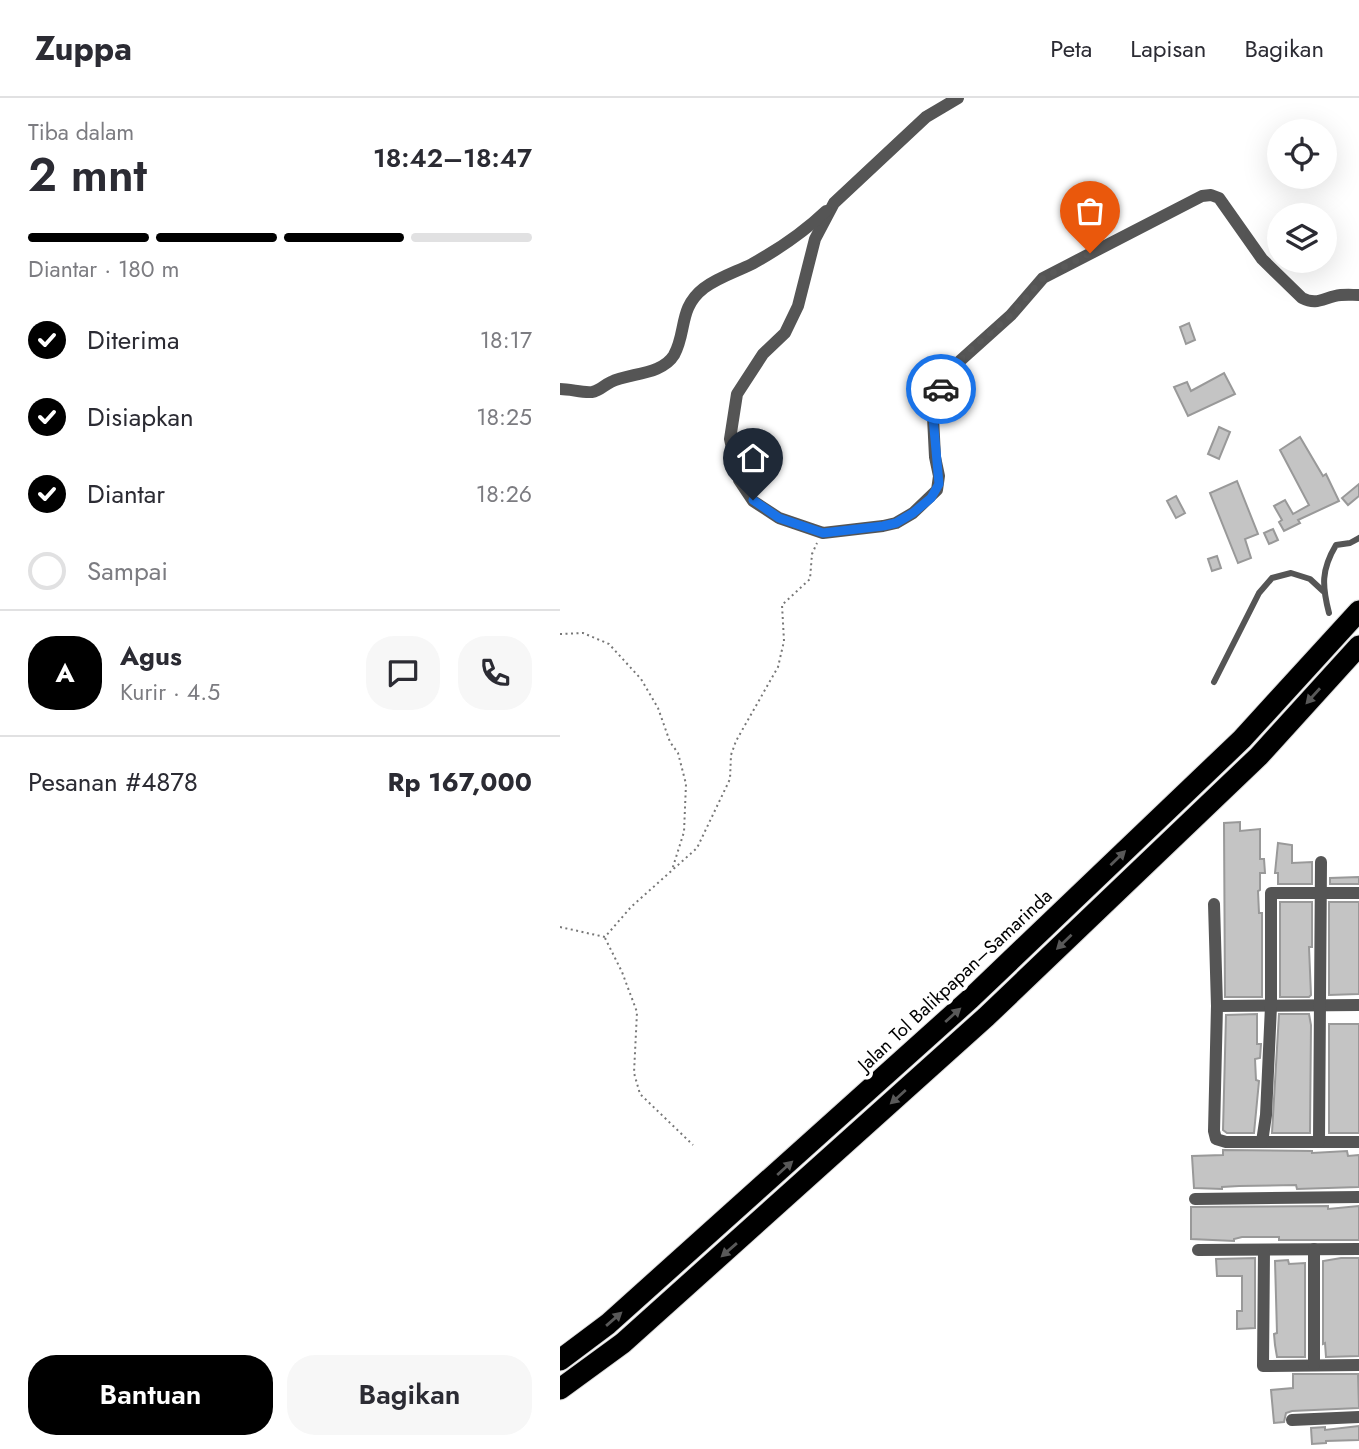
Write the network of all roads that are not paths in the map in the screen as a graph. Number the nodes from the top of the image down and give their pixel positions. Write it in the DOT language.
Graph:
graph roads {
  1 [pos="958,98"];
  2 [pos="834,203"];
  3 [pos="1359,295"];
  4 [pos="560,389"];
  5 [pos="1359,538"];
  6 [pos="1323,591"];
  7 [pos="1359,611"];
  8 [pos="1329,613"];
  9 [pos="1359,646"];
  10 [pos="1214,682"];
  11 [pos="1321,862"];
  12 [pos="1359,893"];
  13 [pos="1321,894"];
  14 [pos="1214,904"];
  15 [pos="1321,1004"];
  16 [pos="1359,1005"];
  17 [pos="1217,1006"];
  18 [pos="1271,1006"];
  19 [pos="1319,1141"];
  20 [pos="1262,1142"];
  21 [pos="1359,1142"];
  22 [pos="1359,1198"];
  23 [pos="1195,1199"];
  24 [pos="1314,1249"];
  25 [pos="1359,1249"];
  26 [pos="1198,1250"];
  27 [pos="1264,1250"];
  28 [pos="560,1360"];
  29 [pos="1314,1365"];
  30 [pos="1359,1365"];
  31 [pos="560,1389"];
  32 [pos="1359,1418"];
  33 [pos="1292,1420"];
  1 -- 2 [label="street"];
  2 -- 3 [label="street"];
  2 -- 4 [label="street"];
  5 -- 6 [label="lane"];
  6 -- 8 [label="lane"];
  6 -- 10 [label="lane"];
  28 -- 7 [label="highway, Jalan Tol Balikpapan–Samarinda, one-way"];
  9 -- 31 [label="highway, one-way"];
  11 -- 13 [label="street"];
  12 -- 13 [label="street"];
  13 -- 15 [label="street"];
  13 -- 18 [label="street"];
  14 -- 17 [label="street"];
  15 -- 16 [label="street"];
  15 -- 18 [label="street"];
  15 -- 19 [label="street"];
  17 -- 18 [label="street"];
  17 -- 20 [label="street"];
  18 -- 20 [label="street"];
  19 -- 20 [label="street"];
  19 -- 21 [label="street"];
  22 -- 23 [label="street"];
  24 -- 25 [label="street"];
  24 -- 27 [label="street"];
  24 -- 29 [label="street"];
  26 -- 27 [label="street"];
  27 -- 29 [label="street"];
  29 -- 30 [label="street"];
  32 -- 33 [label="street"];
}
